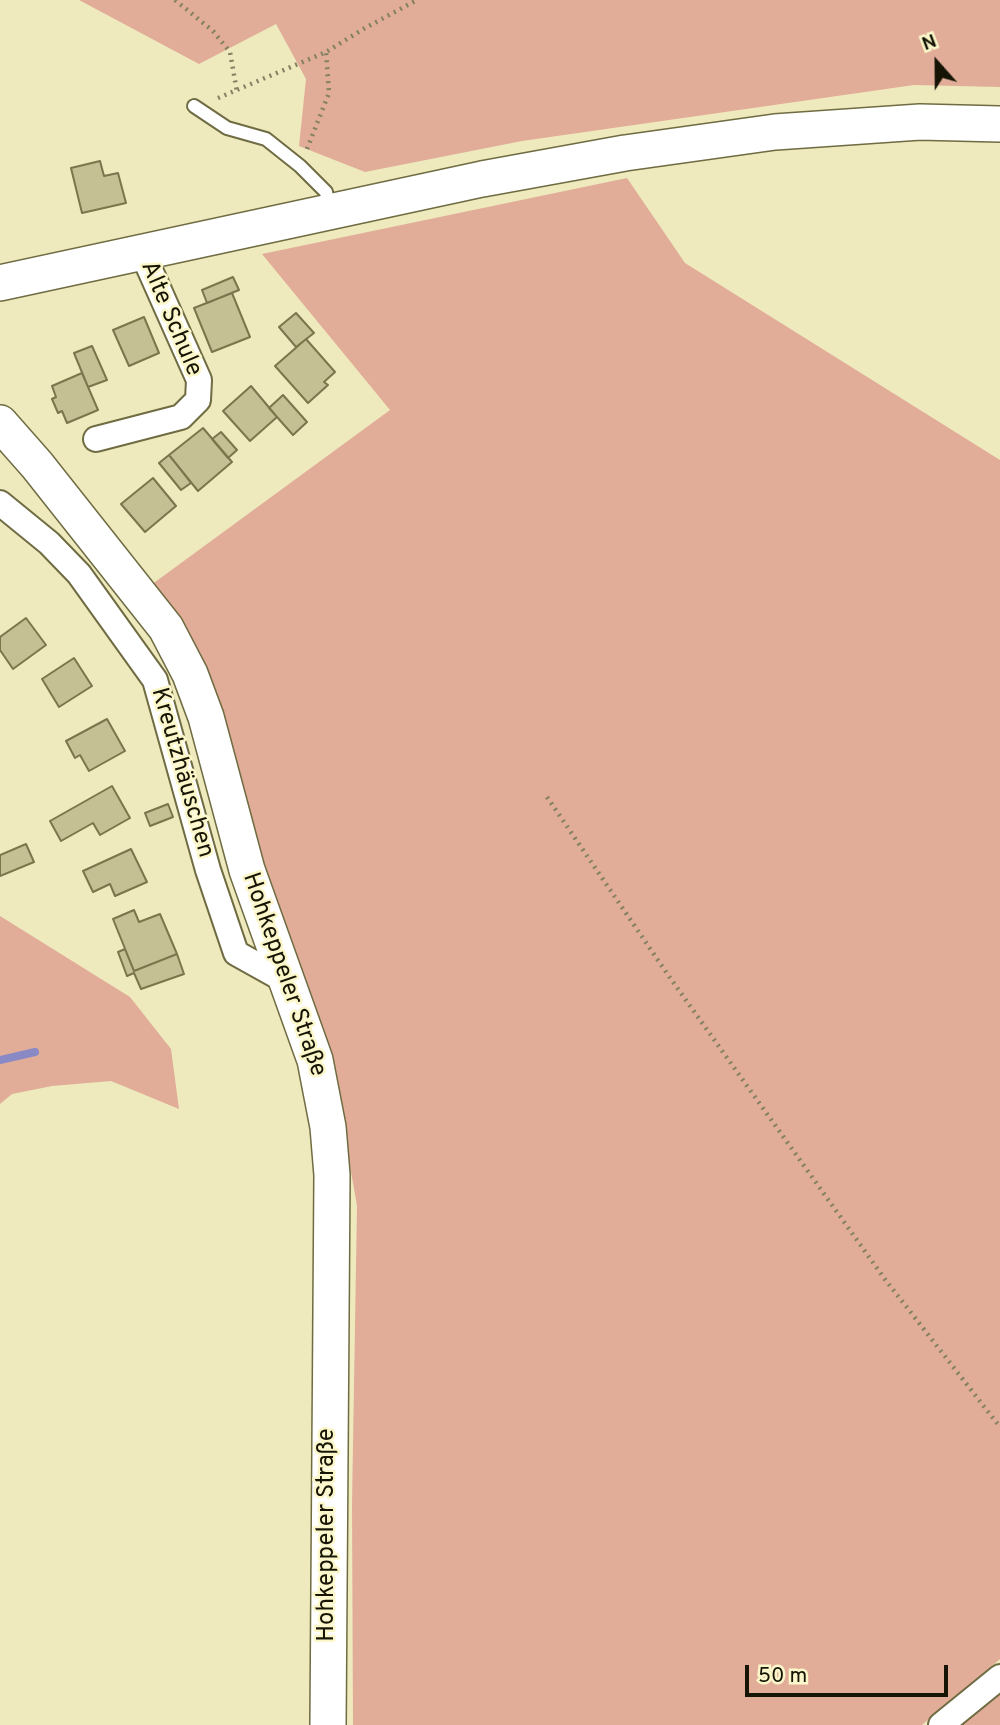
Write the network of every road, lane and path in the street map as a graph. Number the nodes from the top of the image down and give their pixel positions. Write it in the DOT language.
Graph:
graph roads {
  1 [pos="175,0"];
  2 [pos="417,0"];
  3 [pos="326,52"];
  4 [pos="237,92"];
  5 [pos="194,106"];
  6 [pos="1000,124"];
  7 [pos="300,166"];
  8 [pos="331,211"];
  9 [pos="142,252"];
  10 [pos="0,283"];
  11 [pos="0,423"];
  12 [pos="96,439"];
  13 [pos="0,503"];
  14 [pos="547,797"];
  15 [pos="288,982"];
  16 [pos="1000,1427"];
  17 [pos="1000,1677"];
  18 [pos="328,1725"];
  19 [pos="941,1725"];
  1 -- 4 [label="path"];
  2 -- 3 [label="path"];
  3 -- 4 [label="path"];
  3 -- 7 [label="path"];
  4 -- 5 [label="path"];
  5 -- 7 [label="lane"];
  6 -- 8 [label="street"];
  7 -- 8 [label="lane"];
  8 -- 9 [label="street"];
  9 -- 10 [label="street"];
  9 -- 12 [label="street, Alte Schule"];
  11 -- 15 [label="street, Hohkeppeler Straße"];
  13 -- 15 [label="street, Kreutzhäuschen"];
  14 -- 16 [label="path"];
  15 -- 18 [label="street, Hohkeppeler Straße"];
  17 -- 19 [label="street"];
}
